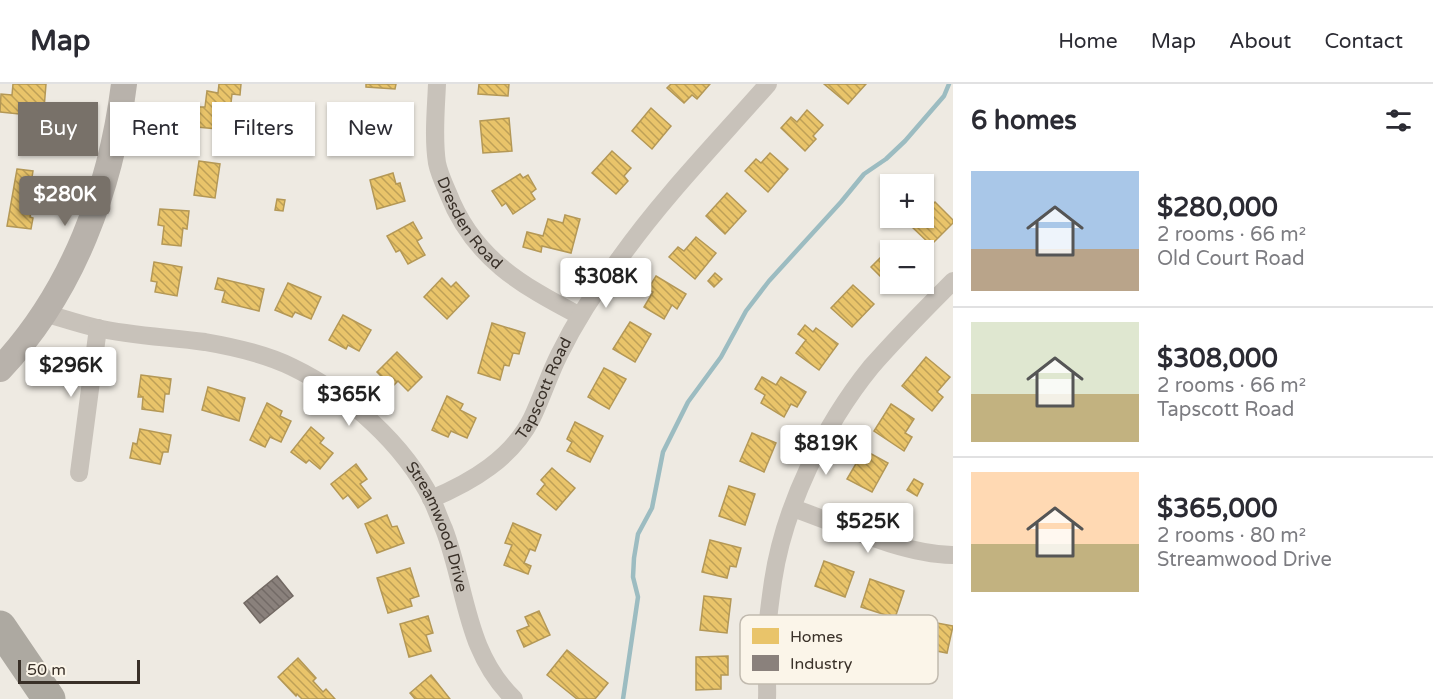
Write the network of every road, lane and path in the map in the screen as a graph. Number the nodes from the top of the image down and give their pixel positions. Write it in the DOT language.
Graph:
graph roads {
  1 [pos="124,84"];
  2 [pos="438,84"];
  3 [pos="767,84"];
  4 [pos="953,281"];
  5 [pos="44,313"];
  6 [pos="580,316"];
  7 [pos="98,328"];
  8 [pos="0,369"];
  9 [pos="79,472"];
  10 [pos="431,500"];
  11 [pos="793,508"];
  12 [pos="952,555"];
  13 [pos="769,615"];
  14 [pos="0,627"];
  15 [pos="49,699"];
  16 [pos="514,699"];
  1 -- 5 [label="main road"];
  2 -- 6 [label="street, Dresden Road"];
  3 -- 6 [label="street, Tapscott Road"];
  4 -- 11 [label="street"];
  5 -- 7 [label="street, Streamwood Drive"];
  5 -- 8 [label="main road"];
  6 -- 10 [label="street, Tapscott Road"];
  7 -- 9 [label="street"];
  7 -- 10 [label="street, Streamwood Drive"];
  10 -- 16 [label="street, Streamwood Drive"];
  11 -- 12 [label="street"];
  11 -- 13 [label="street"];
  14 -- 15 [label="highway"];
}
